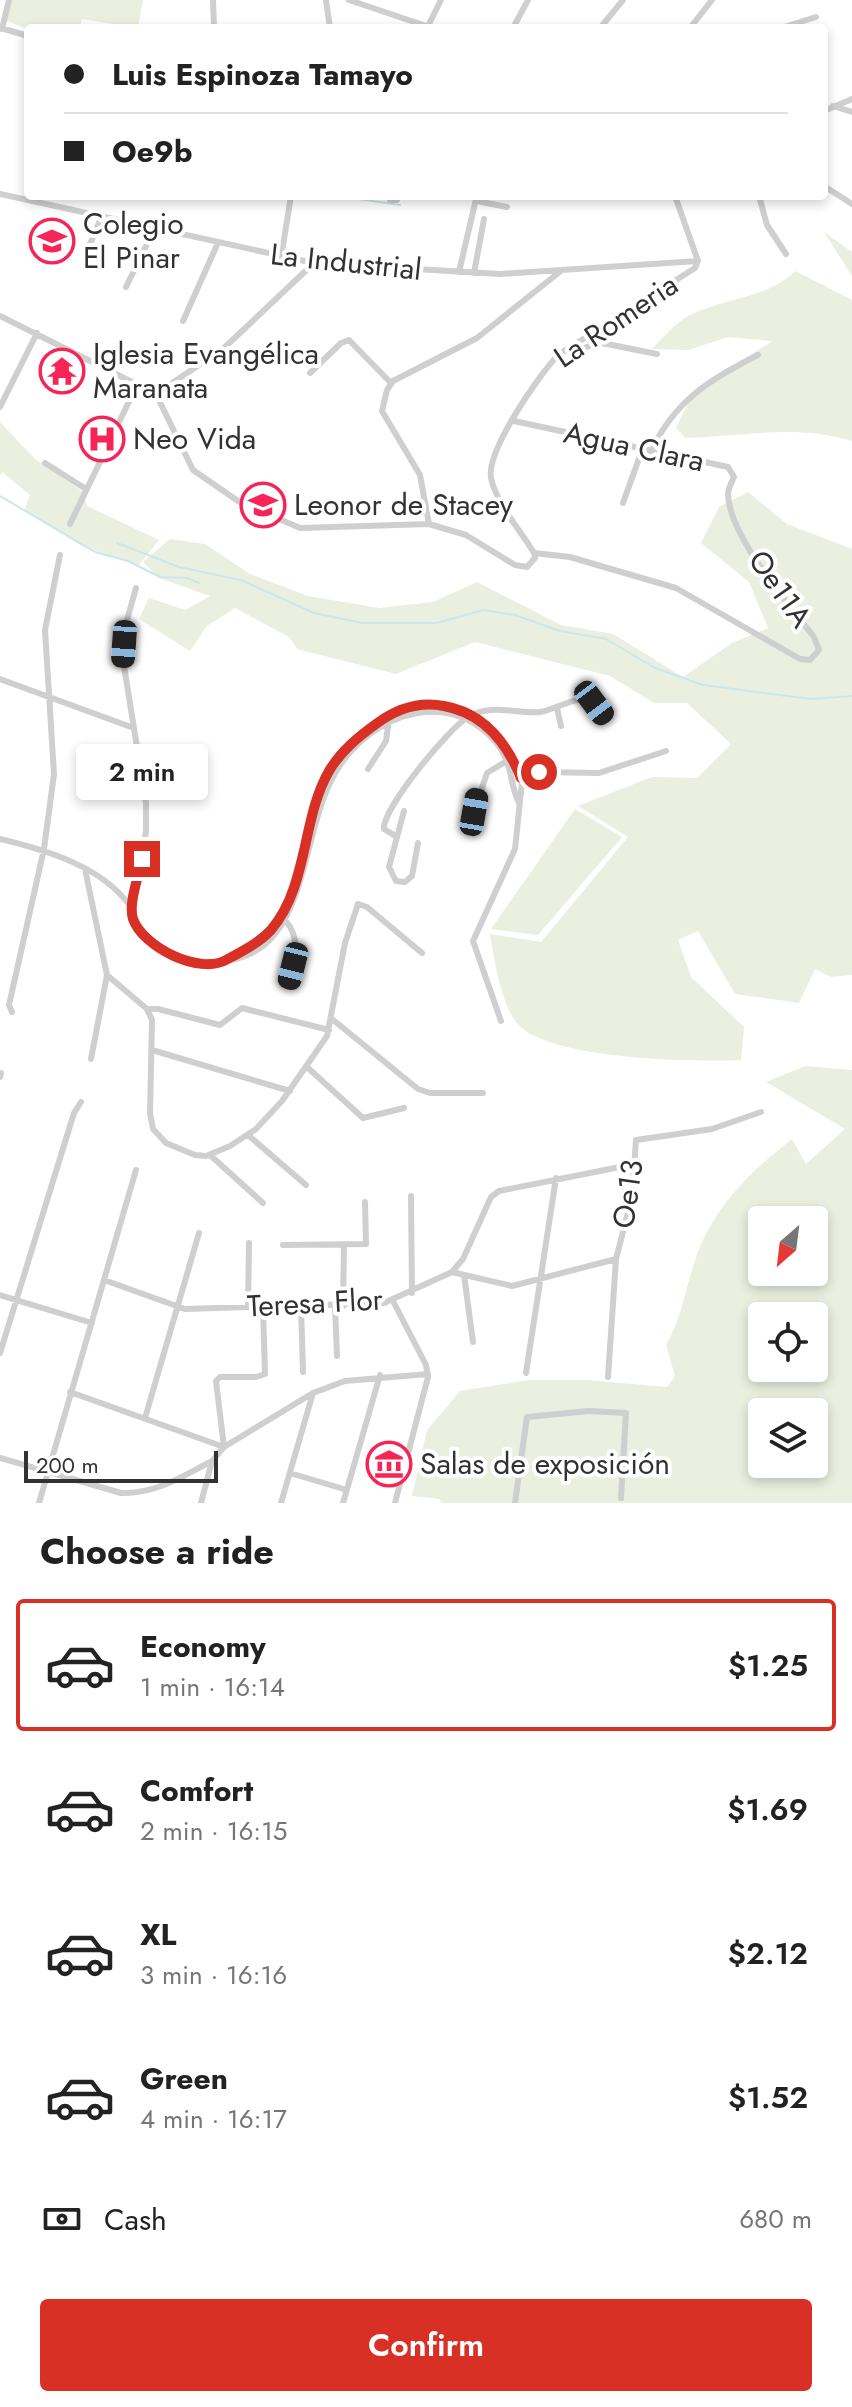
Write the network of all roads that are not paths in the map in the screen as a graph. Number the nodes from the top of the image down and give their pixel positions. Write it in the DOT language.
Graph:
graph roads {
  1 [pos="9,0"];
  2 [pos="213,0"];
  3 [pos="326,0"];
  4 [pos="349,0"];
  5 [pos="441,0"];
  6 [pos="528,0"];
  7 [pos="623,0"];
  8 [pos="712,0"];
  9 [pos="816,17"];
  10 [pos="214,24"];
  11 [pos="329,24"];
  12 [pos="419,24"];
  13 [pos="429,24"];
  14 [pos="515,24"];
  15 [pos="603,24"];
  16 [pos="693,24"];
  17 [pos="794,24"];
  18 [pos="1,28"];
  19 [pos="24,35"];
  20 [pos="852,99"];
  21 [pos="833,106"];
  22 [pos="828,109"];
  23 [pos="852,112"];
  24 [pos="828,189"];
  25 [pos="0,194"];
  26 [pos="24,200"];
  27 [pos="25,200"];
  28 [pos="290,200"];
  29 [pos="390,200"];
  30 [pos="397,200"];
  31 [pos="475,200"];
  32 [pos="482,200"];
  33 [pos="676,200"];
  34 [pos="760,200"];
  35 [pos="852,204"];
  36 [pos="507,207"];
  37 [pos="101,218"];
  38 [pos="484,219"];
  39 [pos="149,229"];
  40 [pos="217,245"];
  41 [pos="86,254"];
  42 [pos="786,254"];
  43 [pos="281,258"];
  44 [pos="698,261"];
  45 [pos="314,263"];
  46 [pos="562,270"];
  47 [pos="459,272"];
  48 [pos="474,273"];
  49 [pos="126,287"];
  50 [pos="0,316"];
  51 [pos="183,321"];
  52 [pos="37,333"];
  53 [pos="565,350"];
  54 [pos="657,354"];
  55 [pos="758,355"];
  56 [pos="310,373"];
  57 [pos="391,383"];
  58 [pos="137,385"];
  59 [pos="156,394"];
  60 [pos="0,407"];
  61 [pos="514,421"];
  62 [pos="642,450"];
  63 [pos="651,452"];
  64 [pos="45,463"];
  65 [pos="86,489"];
  66 [pos="728,491"];
  67 [pos="623,503"];
  68 [pos="70,524"];
  69 [pos="429,524"];
  70 [pos="534,553"];
  71 [pos="60,555"];
  72 [pos="136,588"];
  73 [pos="0,679"];
  74 [pos="50,698"];
  75 [pos="557,708"];
  76 [pos="389,718"];
  77 [pos="467,718"];
  78 [pos="605,718"];
  79 [pos="561,726"];
  80 [pos="131,727"];
  81 [pos="666,751"];
  82 [pos="510,759"];
  83 [pos="368,769"];
  84 [pos="518,779"];
  85 [pos="404,811"];
  86 [pos="474,812"];
  87 [pos="311,837"];
  88 [pos="397,837"];
  89 [pos="0,839"];
  90 [pos="418,843"];
  91 [pos="44,849"];
  92 [pos="85,869"];
  93 [pos="132,909"];
  94 [pos="285,920"];
  95 [pos="422,953"];
  96 [pos="225,961"];
  97 [pos="107,975"];
  98 [pos="288,987"];
  99 [pos="147,1009"];
  100 [pos="12,1012"];
  101 [pos="332,1019"];
  102 [pos="501,1021"];
  103 [pos="329,1030"];
  104 [pos="152,1050"];
  105 [pos="91,1059"];
  106 [pos="307,1067"];
  107 [pos="290,1091"];
  108 [pos="483,1093"];
  109 [pos="81,1102"];
  110 [pos="404,1108"];
  111 [pos="761,1112"];
  112 [pos="248,1135"];
  113 [pos="210,1155"];
  114 [pos="635,1164"];
  115 [pos="136,1170"];
  116 [pos="556,1178"];
  117 [pos="306,1185"];
  118 [pos="411,1196"];
  119 [pos="365,1202"];
  120 [pos="263,1203"];
  121 [pos="199,1233"];
  122 [pos="249,1243"];
  123 [pos="283,1245"];
  124 [pos="344,1246"];
  125 [pos="616,1259"];
  126 [pos="452,1272"];
  127 [pos="464,1275"];
  128 [pos="540,1278"];
  129 [pos="104,1280"];
  130 [pos="412,1293"];
  131 [pos="0,1295"];
  132 [pos="16,1300"];
  133 [pos="393,1301"];
  134 [pos="301,1306"];
  135 [pos="335,1306"];
  136 [pos="343,1306"];
  137 [pos="177,1307"];
  138 [pos="248,1307"];
  139 [pos="263,1307"];
  140 [pos="92,1323"];
  141 [pos="473,1342"];
  142 [pos="0,1353"];
  143 [pos="337,1356"];
  144 [pos="303,1372"];
  145 [pos="526,1373"];
  146 [pos="428,1374"];
  147 [pos="380,1375"];
  148 [pos="608,1377"];
  149 [pos="70,1392"];
  150 [pos="313,1393"];
  151 [pos="145,1418"];
  152 [pos="224,1447"];
  153 [pos="0,1458"];
  154 [pos="212,1461"];
  155 [pos="48,1472"];
  156 [pos="290,1473"];
  157 [pos="347,1490"];
  158 [pos="121,1493"];
  159 [pos="621,1498"];
  160 [pos="39,1503"];
  161 [pos="118,1503"];
  162 [pos="201,1503"];
  163 [pos="281,1503"];
  164 [pos="343,1503"];
  165 [pos="395,1503"];
  166 [pos="515,1503"];
  1 -- 18 [label="street"];
  2 -- 10 [label="street"];
  3 -- 11 [label="street"];
  4 -- 12 [label="street"];
  5 -- 13 [label="street"];
  6 -- 14 [label="street"];
  7 -- 15 [label="street"];
  8 -- 16 [label="street"];
  9 -- 17 [label="street"];
  18 -- 19 [label="street"];
  20 -- 21 [label="street"];
  21 -- 22 [label="street"];
  21 -- 23 [label="street"];
  24 -- 35 [label="street"];
  25 -- 26 [label="street, La Industrial"];
  27 -- 37 [label="street, La Industrial"];
  28 -- 43 [label="street"];
  29 -- 30 [label="street"];
  31 -- 47 [label="street"];
  32 -- 36 [label="street"];
  33 -- 44 [label="street"];
  34 -- 42 [label="street"];
  37 -- 39 [label="street, La Industrial"];
  37 -- 41 [label="street"];
  38 -- 48 [label="street"];
  39 -- 40 [label="street, La Industrial"];
  39 -- 49 [label="street"];
  40 -- 43 [label="street, La Industrial"];
  40 -- 51 [label="street"];
  43 -- 45 [label="street, La Industrial"];
  44 -- 46 [label="street, La Industrial"];
  44 -- 53 [label="street, La Romeria"];
  45 -- 47 [label="street, La Industrial"];
  45 -- 59 [label="street"];
  46 -- 48 [label="street, La Industrial"];
  46 -- 57 [label="street"];
  47 -- 48 [label="street, La Industrial"];
  50 -- 52 [label="street"];
  52 -- 58 [label="street"];
  52 -- 60 [label="street"];
  53 -- 54 [label="street"];
  53 -- 61 [label="street, La Romeria"];
  55 -- 63 [label="street"];
  56 -- 57 [label="street"];
  57 -- 69 [label="street"];
  58 -- 59 [label="street"];
  58 -- 65 [label="street"];
  59 -- 69 [label="street"];
  61 -- 62 [label="street, Agua Clara"];
  61 -- 70 [label="street, La Romeria"];
  62 -- 63 [label="street, Agua Clara"];
  62 -- 67 [label="street"];
  63 -- 66 [label="street, Agua Clara"];
  64 -- 65 [label="street"];
  65 -- 68 [label="street"];
  66 -- 70 [label="street, Oe11A"];
  69 -- 70 [label="street"];
  71 -- 74 [label="street"];
  72 -- 80 [label="street"];
  73 -- 74 [label="street"];
  74 -- 80 [label="street"];
  74 -- 91 [label="street"];
  75 -- 77 [label="street"];
  75 -- 78 [label="street"];
  75 -- 79 [label="street"];
  76 -- 77 [label="street"];
  76 -- 83 [label="street"];
  76 -- 87 [label="street"];
  77 -- 82 [label="street"];
  77 -- 88 [label="street"];
  80 -- 93 [label="street"];
  81 -- 84 [label="street"];
  82 -- 84 [label="street"];
  82 -- 86 [label="street"];
  84 -- 102 [label="street"];
  85 -- 88 [label="street"];
  87 -- 94 [label="street"];
  87 -- 96 [label="street"];
  88 -- 90 [label="street"];
  89 -- 91 [label="street"];
  91 -- 92 [label="street"];
  91 -- 100 [label="street"];
  92 -- 93 [label="street"];
  92 -- 97 [label="street"];
  93 -- 96 [label="street"];
  94 -- 96 [label="street"];
  94 -- 98 [label="street"];
  95 -- 101 [label="street"];
  97 -- 99 [label="street"];
  97 -- 105 [label="street"];
  99 -- 103 [label="street"];
  99 -- 104 [label="street"];
  101 -- 103 [label="street"];
  101 -- 108 [label="street"];
  103 -- 106 [label="street"];
  104 -- 107 [label="street"];
  104 -- 113 [label="street"];
  106 -- 107 [label="street"];
  106 -- 110 [label="street"];
  107 -- 112 [label="street"];
  109 -- 132 [label="street"];
  111 -- 114 [label="street, Oe13"];
  112 -- 113 [label="street"];
  112 -- 117 [label="street"];
  113 -- 120 [label="street"];
  114 -- 116 [label="street"];
  114 -- 125 [label="street, Oe13"];
  115 -- 129 [label="street"];
  116 -- 126 [label="street"];
  116 -- 128 [label="street"];
  118 -- 130 [label="street"];
  119 -- 124 [label="street"];
  121 -- 137 [label="street"];
  122 -- 138 [label="street"];
  123 -- 124 [label="street"];
  124 -- 136 [label="street"];
  125 -- 128 [label="street"];
  125 -- 148 [label="street, Oe13"];
  126 -- 127 [label="street"];
  126 -- 130 [label="street, Teresa Flor"];
  127 -- 128 [label="street"];
  127 -- 141 [label="street"];
  128 -- 145 [label="street"];
  129 -- 137 [label="street, Teresa Flor"];
  129 -- 140 [label="street"];
  130 -- 133 [label="street, Teresa Flor"];
  131 -- 132 [label="street"];
  132 -- 140 [label="street"];
  132 -- 142 [label="street"];
  133 -- 136 [label="street, Teresa Flor"];
  133 -- 146 [label="street"];
  134 -- 135 [label="street, Teresa Flor"];
  134 -- 139 [label="street, Teresa Flor"];
  134 -- 144 [label="street"];
  135 -- 136 [label="street, Teresa Flor"];
  135 -- 143 [label="street"];
  137 -- 138 [label="street, Teresa Flor"];
  137 -- 151 [label="street"];
  138 -- 139 [label="street, Teresa Flor"];
  139 -- 152 [label="street"];
  140 -- 149 [label="street"];
  146 -- 147 [label="street"];
  146 -- 165 [label="street"];
  147 -- 150 [label="street"];
  147 -- 157 [label="street"];
  149 -- 151 [label="street"];
  149 -- 155 [label="street"];
  150 -- 152 [label="street"];
  150 -- 156 [label="street"];
  151 -- 152 [label="street"];
  152 -- 154 [label="street"];
  153 -- 155 [label="street"];
  154 -- 158 [label="street"];
  154 -- 162 [label="street"];
  155 -- 158 [label="street"];
  155 -- 160 [label="street"];
  156 -- 157 [label="street"];
  156 -- 163 [label="street"];
  157 -- 164 [label="street"];
  158 -- 161 [label="street"];
  159 -- 166 [label="street"];
}
